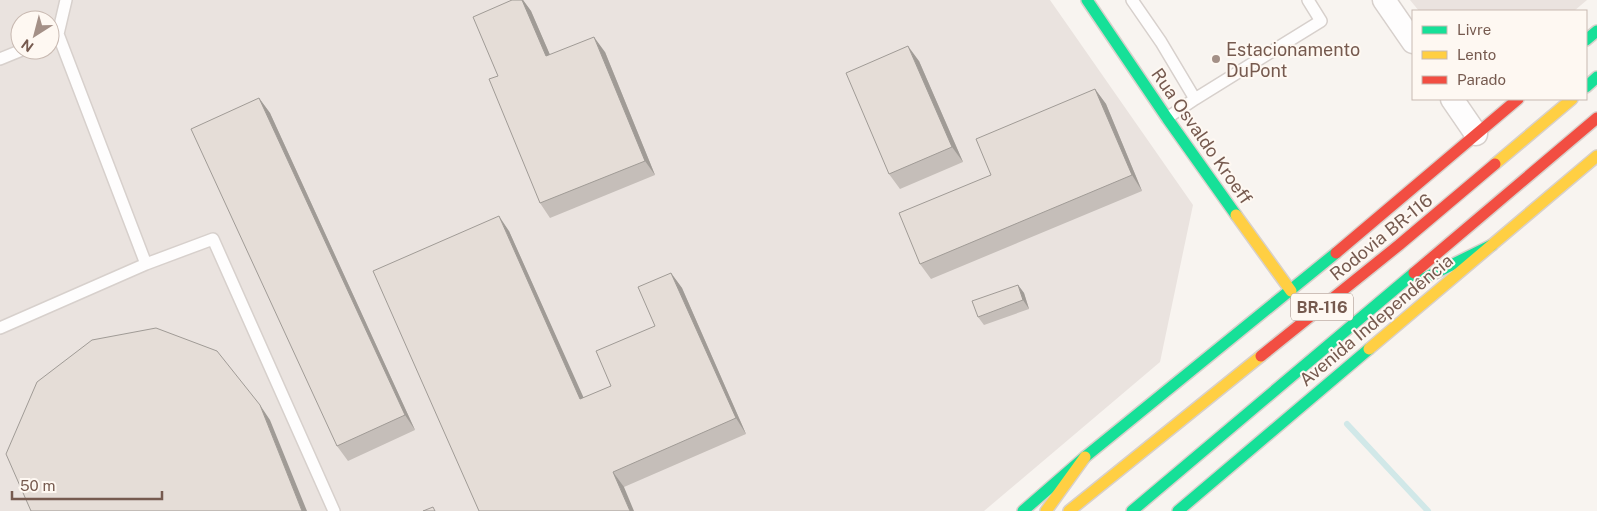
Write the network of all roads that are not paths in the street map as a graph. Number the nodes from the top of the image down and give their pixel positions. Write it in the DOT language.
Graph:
graph roads {
  1 [pos="66,0"];
  2 [pos="1087,0"];
  3 [pos="1132,0"];
  4 [pos="1308,0"];
  5 [pos="1384,0"];
  6 [pos="60,18"];
  7 [pos="1597,31"];
  8 [pos="1587,39"];
  9 [pos="1412,41"];
  10 [pos="60,51"];
  11 [pos="1597,77"];
  12 [pos="1587,86"];
  13 [pos="1196,99"];
  14 [pos="1453,100"];
  15 [pos="1517,100"];
  16 [pos="1571,100"];
  17 [pos="1167,118"];
  18 [pos="1597,118"];
  19 [pos="1476,134"];
  20 [pos="1597,156"];
  21 [pos="1492,245"];
  22 [pos="146,264"];
  23 [pos="1291,291"];
  24 [pos="1383,299"];
  25 [pos="0,328"];
  26 [pos="1085,457"];
  27 [pos="334,511"];
  28 [pos="1023,511"];
  29 [pos="1046,511"];
  30 [pos="1069,511"];
  31 [pos="1132,511"];
  32 [pos="1178,511"];
  1 -- 6 [label="lane"];
  2 -- 17 [label="main road, Rua Osvaldo Kroeff"];
  3 -- 13 [label="lane"];
  4 -- 13 [label="lane"];
  5 -- 9 [label="street"];
  7 -- 8 [label="main road"];
  10 -- 22 [label="lane"];
  11 -- 12 [label="main road"];
  13 -- 17 [label="lane"];
  14 -- 19 [label="street"];
  15 -- 19 [label="main road, Rodovia BR-116"];
  16 -- 30 [label="main road, Rodovia BR-116 / BR-116"];
  17 -- 23 [label="main road, Rua Osvaldo Kroeff"];
  18 -- 24 [label="main road, BR-116"];
  19 -- 23 [label="main road, Rodovia BR-116"];
  20 -- 21 [label="main road, Avenida Independência"];
  21 -- 24 [label="main road"];
  21 -- 32 [label="main road, Avenida Independência"];
  22 -- 25 [label="lane"];
  22 -- 27 [label="lane"];
  23 -- 26 [label="main road, Rodovia BR-116"];
  24 -- 31 [label="main road, BR-116"];
  26 -- 28 [label="main road, Rodovia BR-116"];
  26 -- 29 [label="main road"];
}
